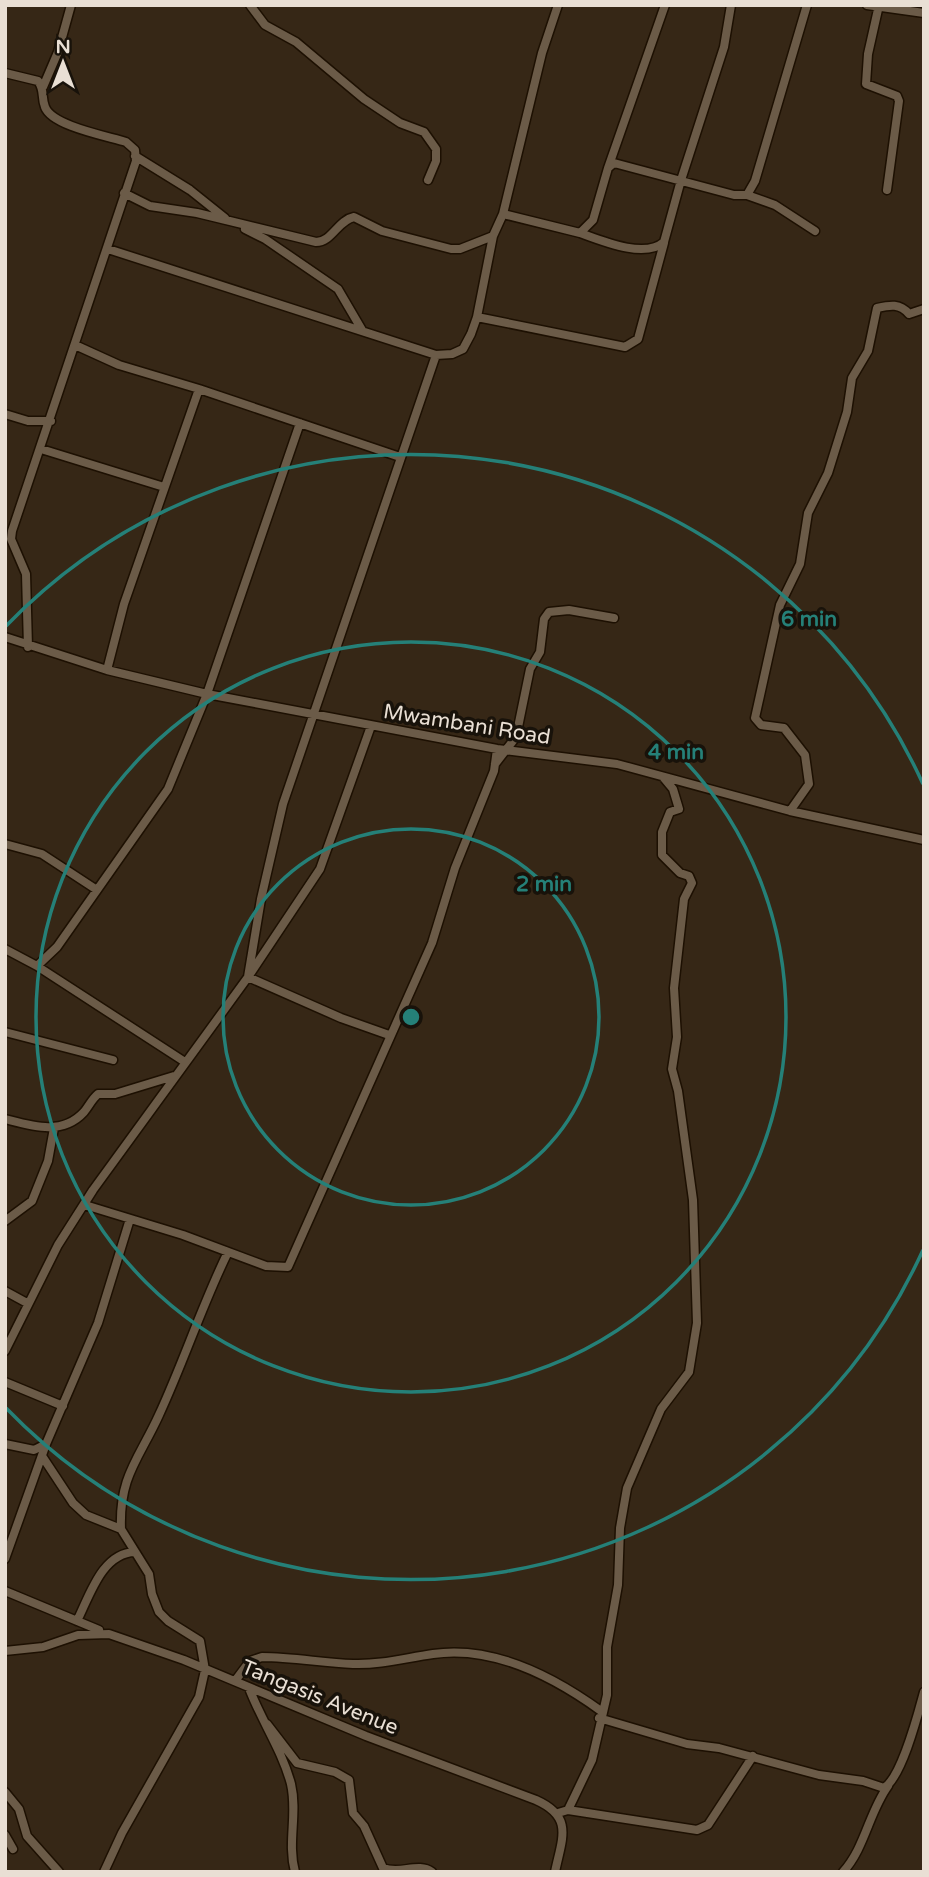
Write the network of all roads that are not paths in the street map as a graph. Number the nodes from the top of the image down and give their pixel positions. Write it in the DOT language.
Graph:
graph roads {
  1 [pos="71,5"];
  2 [pos="250,5"];
  3 [pos="558,5"];
  4 [pos="665,5"];
  5 [pos="732,5"];
  6 [pos="807,5"];
  7 [pos="867,5"];
  8 [pos="879,6"];
  9 [pos="924,13"];
  10 [pos="5,73"];
  11 [pos="43,87"];
  12 [pos="135,156"];
  13 [pos="608,168"];
  14 [pos="428,180"];
  15 [pos="681,180"];
  16 [pos="887,190"];
  17 [pos="124,193"];
  18 [pos="747,195"];
  19 [pos="503,214"];
  20 [pos="229,221"];
  21 [pos="815,231"];
  22 [pos="580,233"];
  23 [pos="493,236"];
  24 [pos="664,242"];
  25 [pos="108,249"];
  26 [pos="924,309"];
  27 [pos="477,317"];
  28 [pos="362,330"];
  29 [pos="75,345"];
  30 [pos="436,355"];
  31 [pos="199,389"];
  32 [pos="5,414"];
  33 [pos="51,421"];
  34 [pos="299,423"];
  35 [pos="41,449"];
  36 [pos="400,457"];
  37 [pos="164,487"];
  38 [pos="614,618"];
  39 [pos="5,638"];
  40 [pos="28,647"];
  41 [pos="107,670"];
  42 [pos="207,694"];
  43 [pos="314,716"];
  44 [pos="371,726"];
  45 [pos="497,748"];
  46 [pos="509,749"];
  47 [pos="495,764"];
  48 [pos="663,777"];
  49 [pos="790,811"];
  50 [pos="924,840"];
  51 [pos="5,844"];
  52 [pos="97,890"];
  53 [pos="5,948"];
  54 [pos="37,966"];
  55 [pos="248,977"];
  56 [pos="5,1032"];
  57 [pos="389,1035"];
  58 [pos="113,1060"];
  59 [pos="185,1062"];
  60 [pos="174,1076"];
  61 [pos="5,1119"];
  62 [pos="54,1128"];
  63 [pos="93,1190"];
  64 [pos="85,1205"];
  65 [pos="106,1210"];
  66 [pos="130,1219"];
  67 [pos="5,1221"];
  68 [pos="228,1252"];
  69 [pos="5,1291"];
  70 [pos="27,1303"];
  71 [pos="5,1351"];
  72 [pos="5,1382"];
  73 [pos="63,1405"];
  74 [pos="5,1444"];
  75 [pos="46,1444"];
  76 [pos="41,1456"];
  77 [pos="121,1529"];
  78 [pos="135,1552"];
  79 [pos="5,1559"];
  80 [pos="5,1591"];
  81 [pos="77,1621"];
  82 [pos="108,1634"];
  83 [pos="5,1651"];
  84 [pos="205,1670"];
  85 [pos="235,1681"];
  86 [pos="249,1688"];
  87 [pos="924,1692"];
  88 [pos="600,1715"];
  89 [pos="267,1724"];
  90 [pos="753,1756"];
  91 [pos="888,1786"];
  92 [pos="5,1792"];
  93 [pos="568,1810"];
  94 [pos="558,1813"];
  95 [pos="5,1835"];
  96 [pos="13,1849"];
  97 [pos="59,1872"];
  98 [pos="104,1872"];
  99 [pos="295,1872"];
  100 [pos="432,1872"];
  101 [pos="555,1872"];
  102 [pos="843,1872"];
  1 -- 11 [label="street"];
  2 -- 14 [label="street"];
  3 -- 19 [label="street"];
  4 -- 13 [label="street"];
  5 -- 15 [label="street"];
  6 -- 18 [label="street"];
  7 -- 8 [label="street"];
  8 -- 9 [label="street"];
  8 -- 16 [label="street"];
  10 -- 11 [label="street"];
  11 -- 12 [label="street"];
  12 -- 17 [label="street"];
  12 -- 20 [label="street"];
  13 -- 15 [label="street"];
  13 -- 22 [label="street"];
  15 -- 18 [label="street"];
  15 -- 24 [label="street"];
  17 -- 20 [label="street"];
  17 -- 25 [label="street"];
  18 -- 21 [label="street"];
  19 -- 22 [label="street"];
  19 -- 23 [label="street"];
  20 -- 23 [label="street"];
  20 -- 28 [label="street"];
  22 -- 24 [label="street"];
  23 -- 27 [label="street"];
  24 -- 27 [label="street"];
  25 -- 28 [label="street"];
  25 -- 29 [label="street"];
  26 -- 49 [label="street"];
  27 -- 30 [label="street"];
  28 -- 30 [label="street"];
  29 -- 31 [label="street"];
  29 -- 33 [label="street"];
  30 -- 36 [label="street"];
  31 -- 34 [label="street"];
  31 -- 37 [label="street"];
  32 -- 33 [label="street"];
  33 -- 35 [label="street"];
  34 -- 36 [label="street"];
  34 -- 42 [label="street"];
  35 -- 37 [label="street"];
  35 -- 40 [label="street"];
  36 -- 43 [label="street"];
  37 -- 41 [label="street"];
  38 -- 46 [label="street"];
  39 -- 40 [label="street, Mwambani Road"];
  40 -- 41 [label="street, Mwambani Road"];
  41 -- 42 [label="street, Mwambani Road"];
  42 -- 43 [label="street, Mwambani Road"];
  42 -- 52 [label="street"];
  43 -- 44 [label="street, Mwambani Road"];
  43 -- 55 [label="street"];
  44 -- 45 [label="street, Mwambani Road"];
  44 -- 55 [label="street"];
  45 -- 46 [label="street, Mwambani Road"];
  45 -- 47 [label="street"];
  46 -- 47 [label="street"];
  46 -- 48 [label="street, Mwambani Road"];
  47 -- 57 [label="street"];
  48 -- 49 [label="street, Mwambani Road"];
  48 -- 88 [label="street"];
  49 -- 50 [label="street, Mwambani Road"];
  51 -- 52 [label="street"];
  52 -- 54 [label="street"];
  53 -- 54 [label="street"];
  54 -- 59 [label="street"];
  55 -- 57 [label="street"];
  55 -- 59 [label="street"];
  56 -- 58 [label="street"];
  57 -- 68 [label="street"];
  59 -- 60 [label="street"];
  60 -- 62 [label="street"];
  60 -- 63 [label="street"];
  61 -- 62 [label="street"];
  62 -- 67 [label="street"];
  63 -- 64 [label="street"];
  63 -- 65 [label="street"];
  64 -- 65 [label="street"];
  64 -- 70 [label="street"];
  65 -- 66 [label="street"];
  66 -- 68 [label="street"];
  66 -- 73 [label="street"];
  68 -- 77 [label="street"];
  69 -- 70 [label="street"];
  70 -- 71 [label="street"];
  72 -- 73 [label="street"];
  73 -- 75 [label="street"];
  74 -- 75 [label="street"];
  75 -- 76 [label="street"];
  76 -- 77 [label="street"];
  76 -- 79 [label="street"];
  77 -- 78 [label="street"];
  78 -- 81 [label="street"];
  78 -- 84 [label="street"];
  80 -- 81 [label="street"];
  81 -- 82 [label="street"];
  82 -- 83 [label="street, Tangasis Avenue"];
  82 -- 84 [label="street, Tangasis Avenue"];
  84 -- 85 [label="street, Tangasis Avenue"];
  84 -- 98 [label="street"];
  85 -- 86 [label="street, Tangasis Avenue"];
  85 -- 88 [label="street"];
  86 -- 89 [label="street"];
  86 -- 94 [label="street, Tangasis Avenue"];
  87 -- 91 [label="street"];
  88 -- 90 [label="street"];
  88 -- 93 [label="street"];
  89 -- 99 [label="street"];
  89 -- 100 [label="street"];
  90 -- 91 [label="street"];
  90 -- 93 [label="street"];
  91 -- 102 [label="street"];
  92 -- 97 [label="street"];
  93 -- 94 [label="street"];
  94 -- 101 [label="street"];
  95 -- 96 [label="street"];
}
